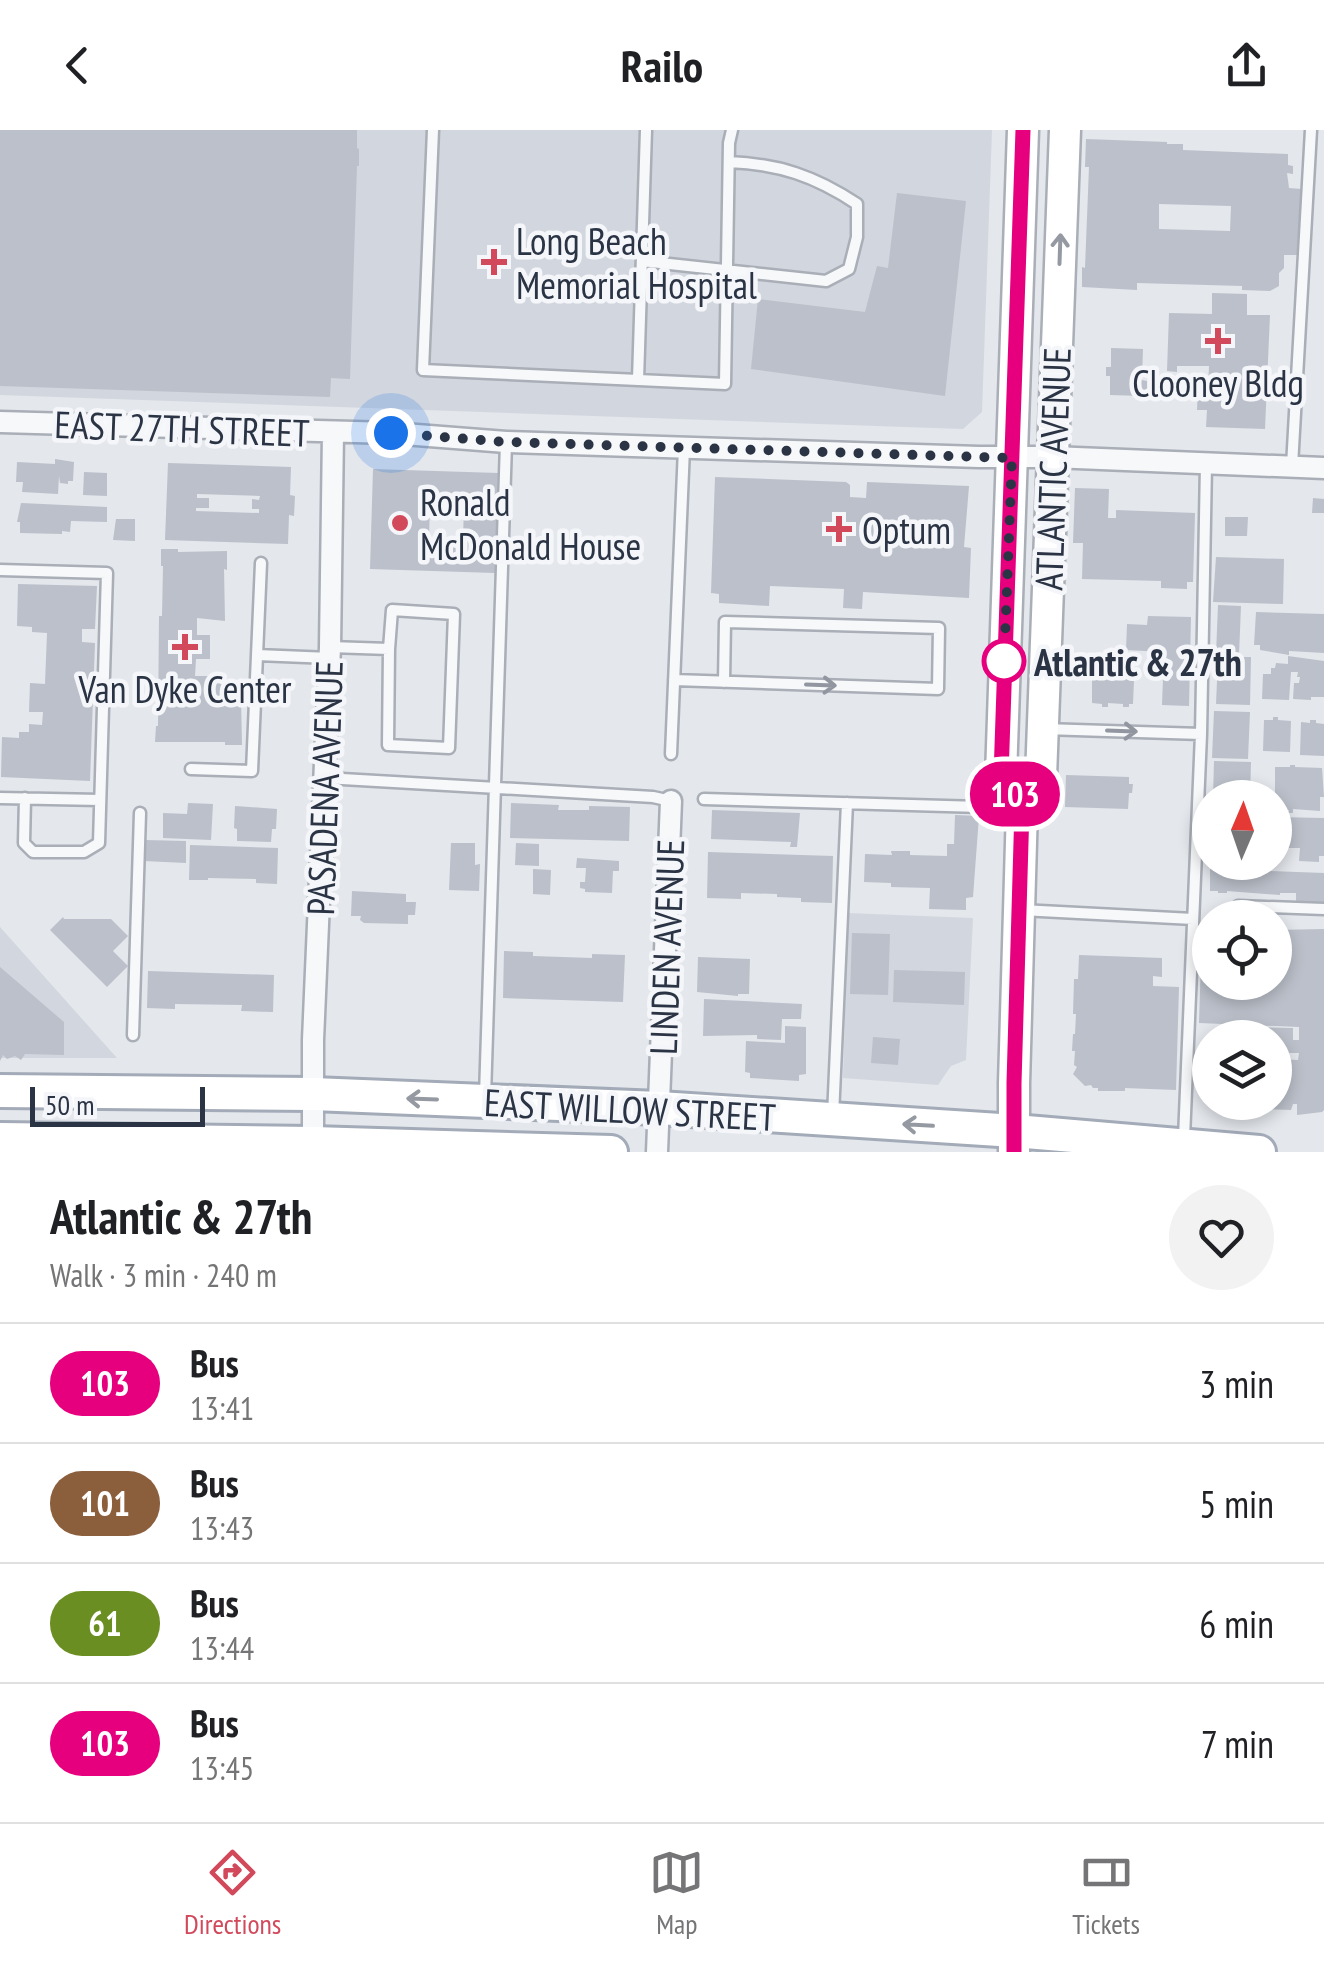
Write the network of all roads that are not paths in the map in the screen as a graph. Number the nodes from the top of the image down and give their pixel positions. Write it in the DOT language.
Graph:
graph roads {
  1 [pos="433,130"];
  2 [pos="646,130"];
  3 [pos="732,130"];
  4 [pos="1023,130"];
  5 [pos="1065,130"];
  6 [pos="1311,130"];
  7 [pos="729,162"];
  8 [pos="642,261"];
  9 [pos="727,270"];
  10 [pos="638,380"];
  11 [pos="0,422"];
  12 [pos="333,433"];
  13 [pos="506,442"];
  14 [pos="684,448"];
  15 [pos="1052,457"];
  16 [pos="1012,458"];
  17 [pos="1206,465"];
  18 [pos="1292,468"];
  19 [pos="1324,468"];
  20 [pos="260,563"];
  21 [pos="0,570"];
  22 [pos="389,648"];
  23 [pos="330,653"];
  24 [pos="257,655"];
  25 [pos="674,680"];
  26 [pos="724,682"];
  27 [pos="1043,728"];
  28 [pos="1201,734"];
  29 [pos="671,754"];
  30 [pos="191,769"];
  31 [pos="325,778"];
  32 [pos="494,787"];
  33 [pos="0,798"];
  34 [pos="25,798"];
  35 [pos="704,799"];
  36 [pos="100,800"];
  37 [pos="671,801"];
  38 [pos="847,803"];
  39 [pos="1022,805"];
  40 [pos="140,813"];
  41 [pos="1194,900"];
  42 [pos="1292,908"];
  43 [pos="1324,909"];
  44 [pos="1020,910"];
  45 [pos="1192,919"];
  46 [pos="1192,944"];
  47 [pos="133,1035"];
  48 [pos="0,1091"];
  49 [pos="312,1094"];
  50 [pos="485,1101"];
  51 [pos="659,1108"];
  52 [pos="832,1120"];
  53 [pos="0,1138"];
  54 [pos="1015,1142"];
  55 [pos="313,1143"];
  56 [pos="82,1146"];
  57 [pos="148,1146"];
  58 [pos="1184,1146"];
  59 [pos="460,1150"];
  60 [pos="535,1151"];
  61 [pos="610,1152"];
  62 [pos="657,1152"];
  63 [pos="1259,1152"];
  1 -- 10 [label="lane"];
  2 -- 8 [label="lane"];
  3 -- 7 [label="lane"];
  4 -- 16 [label="main road, ATLANTIC AVENUE"];
  15 -- 5 [label="main road, ATLANTIC AVENUE, one-way"];
  6 -- 18 [label="lane"];
  7 -- 9 [label="lane"];
  7 -- 9 [label="lane"];
  8 -- 9 [label="lane"];
  8 -- 10 [label="lane"];
  9 -- 10 [label="lane"];
  11 -- 12 [label="street, EAST 27TH STREET"];
  12 -- 13 [label="street, EAST 27TH STREET"];
  12 -- 23 [label="street, PASADENA AVENUE"];
  13 -- 14 [label="street, EAST 27TH STREET"];
  13 -- 32 [label="lane"];
  14 -- 16 [label="street, EAST 27TH STREET"];
  14 -- 25 [label="lane"];
  15 -- 16 [label="street, EAST 27TH STREET"];
  15 -- 17 [label="street, EAST 27TH STREET"];
  15 -- 27 [label="main road, ATLANTIC AVENUE"];
  16 -- 39 [label="main road, ATLANTIC AVENUE"];
  17 -- 18 [label="street, EAST 27TH STREET"];
  17 -- 28 [label="lane"];
  18 -- 19 [label="street, EAST 27TH STREET"];
  20 -- 24 [label="lane"];
  21 -- 36 [label="lane"];
  22 -- 22 [label="lane"];
  22 -- 23 [label="lane"];
  23 -- 24 [label="lane"];
  23 -- 31 [label="street, PASADENA AVENUE"];
  24 -- 30 [label="lane"];
  25 -- 26 [label="lane"];
  25 -- 29 [label="lane"];
  26 -- 26 [label="lane, one-way"];
  27 -- 28 [label="lane, one-way"];
  27 -- 39 [label="main road, ATLANTIC AVENUE"];
  28 -- 41 [label="lane"];
  31 -- 32 [label="lane"];
  31 -- 49 [label="street, PASADENA AVENUE"];
  32 -- 37 [label="lane"];
  32 -- 50 [label="lane"];
  33 -- 34 [label="lane"];
  34 -- 36 [label="lane"];
  34 -- 36 [label="lane"];
  35 -- 38 [label="lane"];
  37 -- 51 [label="street, LINDEN AVENUE"];
  38 -- 39 [label="lane"];
  38 -- 52 [label="lane"];
  39 -- 44 [label="main road, ATLANTIC AVENUE"];
  40 -- 47 [label="lane"];
  42 -- 43 [label="lane"];
  44 -- 45 [label="lane"];
  44 -- 54 [label="main road, ATLANTIC AVENUE"];
  46 -- 58 [label="lane"];
  48 -- 49 [label="main road, EAST WILLOW STREET"];
  50 -- 49 [label="main road, EAST WILLOW STREET, one-way"];
  49 -- 55 [label="street, PASADENA AVENUE"];
  50 -- 51 [label="main road, EAST WILLOW STREET"];
  51 -- 52 [label="main road, EAST WILLOW STREET"];
  51 -- 62 [label="street, LINDEN AVENUE"];
  54 -- 52 [label="main road, EAST WILLOW STREET, one-way"];
  53 -- 56 [label="main road, EAST WILLOW STREET"];
  54 -- 58 [label="main road, EAST WILLOW STREET"];
  55 -- 57 [label="main road, EAST WILLOW STREET"];
  55 -- 59 [label="main road, EAST WILLOW STREET"];
  56 -- 57 [label="main road, EAST WILLOW STREET"];
  58 -- 63 [label="main road, EAST WILLOW STREET"];
  59 -- 60 [label="main road, EAST WILLOW STREET"];
  60 -- 61 [label="main road, EAST WILLOW STREET"];
}
